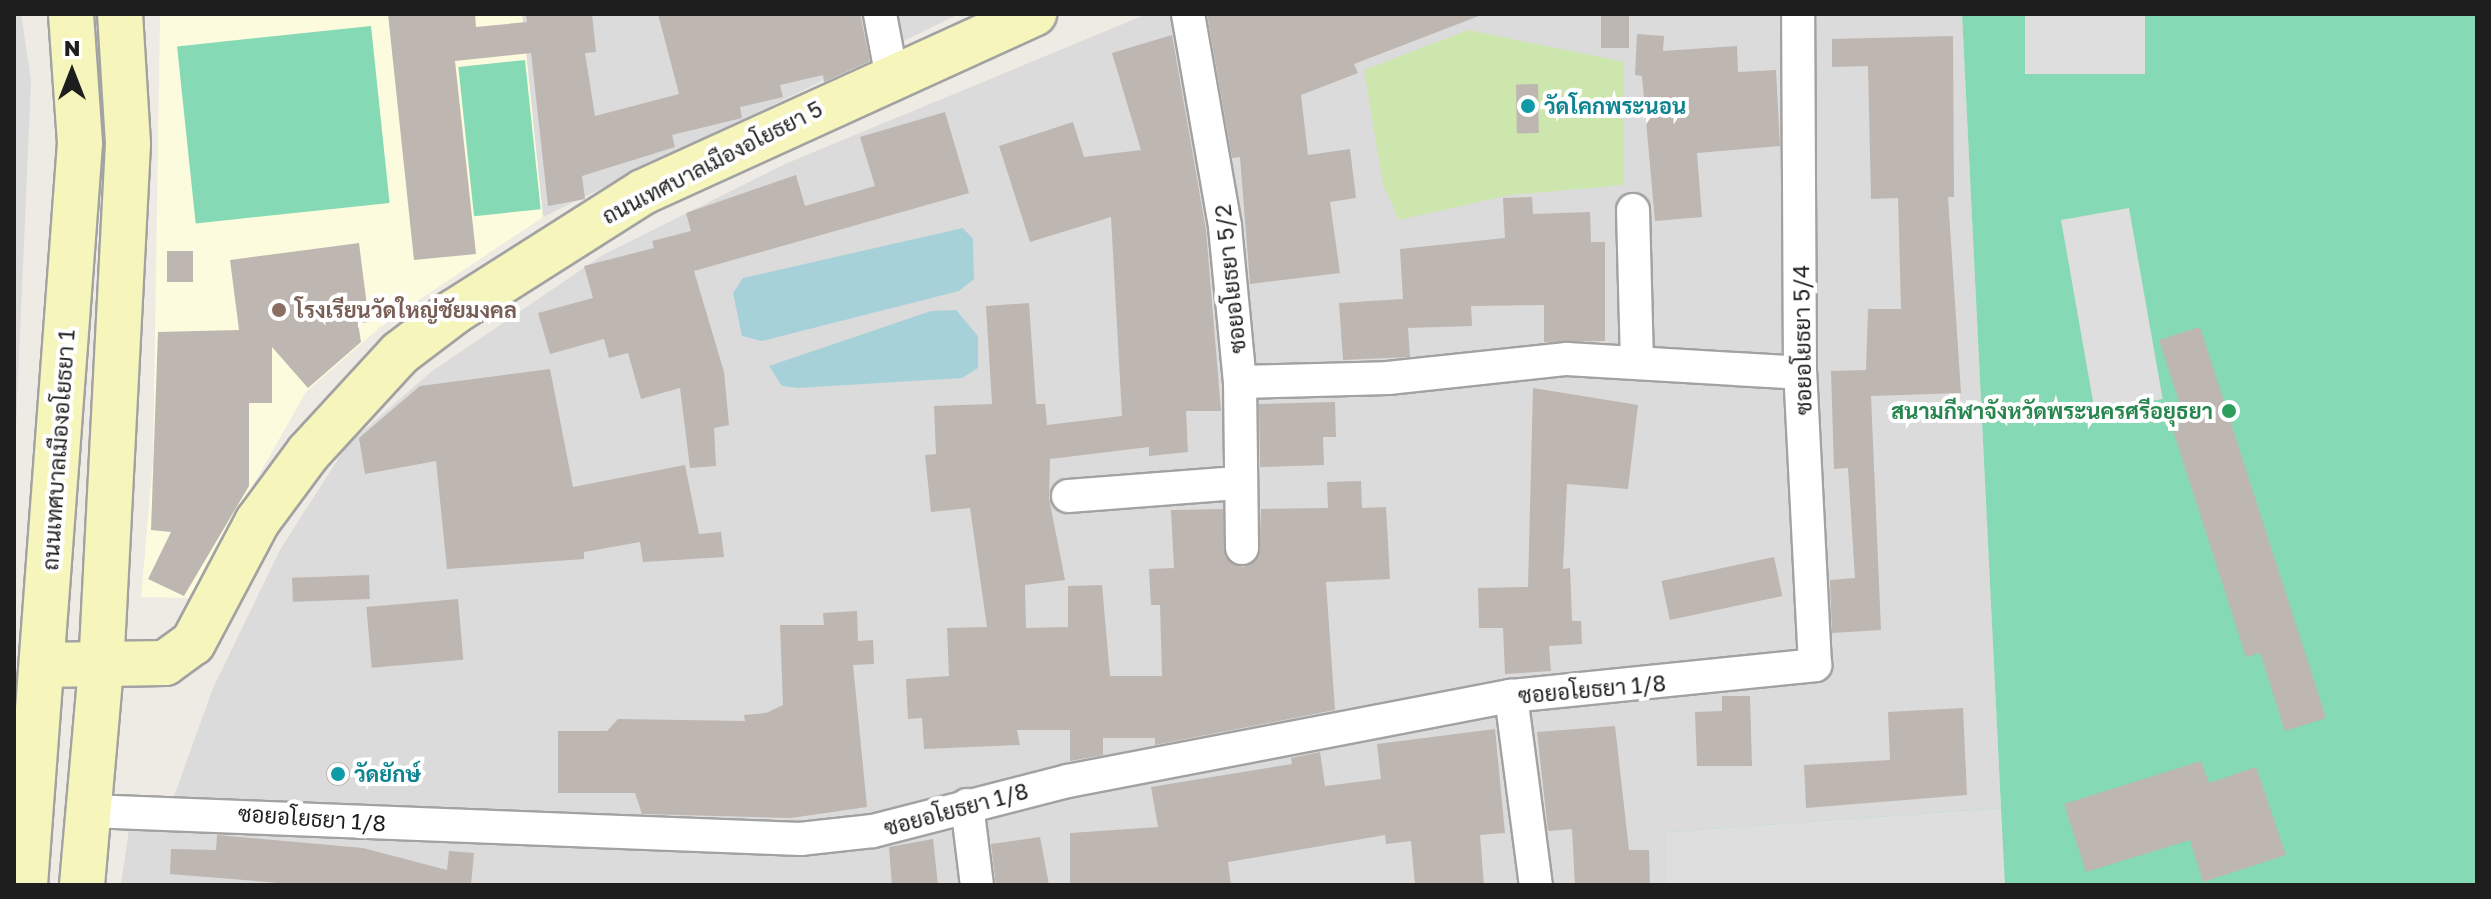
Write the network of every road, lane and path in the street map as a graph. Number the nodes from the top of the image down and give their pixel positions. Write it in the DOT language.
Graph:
graph roads {
  1 [pos="71,14"];
  2 [pos="120,14"];
  3 [pos="880,14"];
  4 [pos="1034,14"];
  5 [pos="1188,14"];
  6 [pos="1798,14"];
  7 [pos="891,73"];
  8 [pos="1633,210"];
  9 [pos="1637,361"];
  10 [pos="1800,373"];
  11 [pos="1240,382"];
  12 [pos="1238,483"];
  13 [pos="1068,496"];
  14 [pos="1242,548"];
  15 [pos="42,665"];
  16 [pos="1815,665"];
  17 [pos="101,669"];
  18 [pos="1511,696"];
  19 [pos="967,805"];
  20 [pos="89,811"];
  21 [pos="22,819"];
  22 [pos="25,885"];
  23 [pos="82,885"];
  24 [pos="977,885"];
  25 [pos="1536,885"];
  1 -- 15 [label="main road, ถนนเทศบาลเมืองอโยธยา 1"];
  2 -- 17 [label="main road"];
  3 -- 7 [label="street"];
  4 -- 7 [label="main road, ถนนเทศบาลเมืองอโยธยา 5"];
  5 -- 11 [label="street, ซอยอโยธยา 5/2"];
  6 -- 10 [label="street, ซอยอโยธยา 5/4"];
  7 -- 17 [label="main road, ถนนเทศบาลเมืองอโยธยา 5"];
  8 -- 9 [label="street"];
  9 -- 10 [label="street"];
  9 -- 11 [label="street"];
  10 -- 16 [label="street, ซอยอโยธยา 5/4"];
  11 -- 12 [label="street, ซอยอโยธยา 5/2"];
  12 -- 13 [label="street"];
  12 -- 14 [label="street, ซอยอโยธยา 5/2"];
  15 -- 17 [label="main road, ถนนเทศบาลเมืองอโยธยา 5"];
  15 -- 21 [label="main road, ถนนเทศบาลเมืองอโยธยา 1"];
  16 -- 18 [label="street, ซอยอโยธยา 1/8"];
  17 -- 20 [label="main road"];
  18 -- 19 [label="street, ซอยอโยธยา 1/8"];
  18 -- 25 [label="street"];
  19 -- 20 [label="street, ซอยอโยธยา 1/8"];
  19 -- 24 [label="street"];
  20 -- 23 [label="main road"];
  21 -- 22 [label="main road, ถนนเทศบาลเมืองอโยธยา 1"];
}
